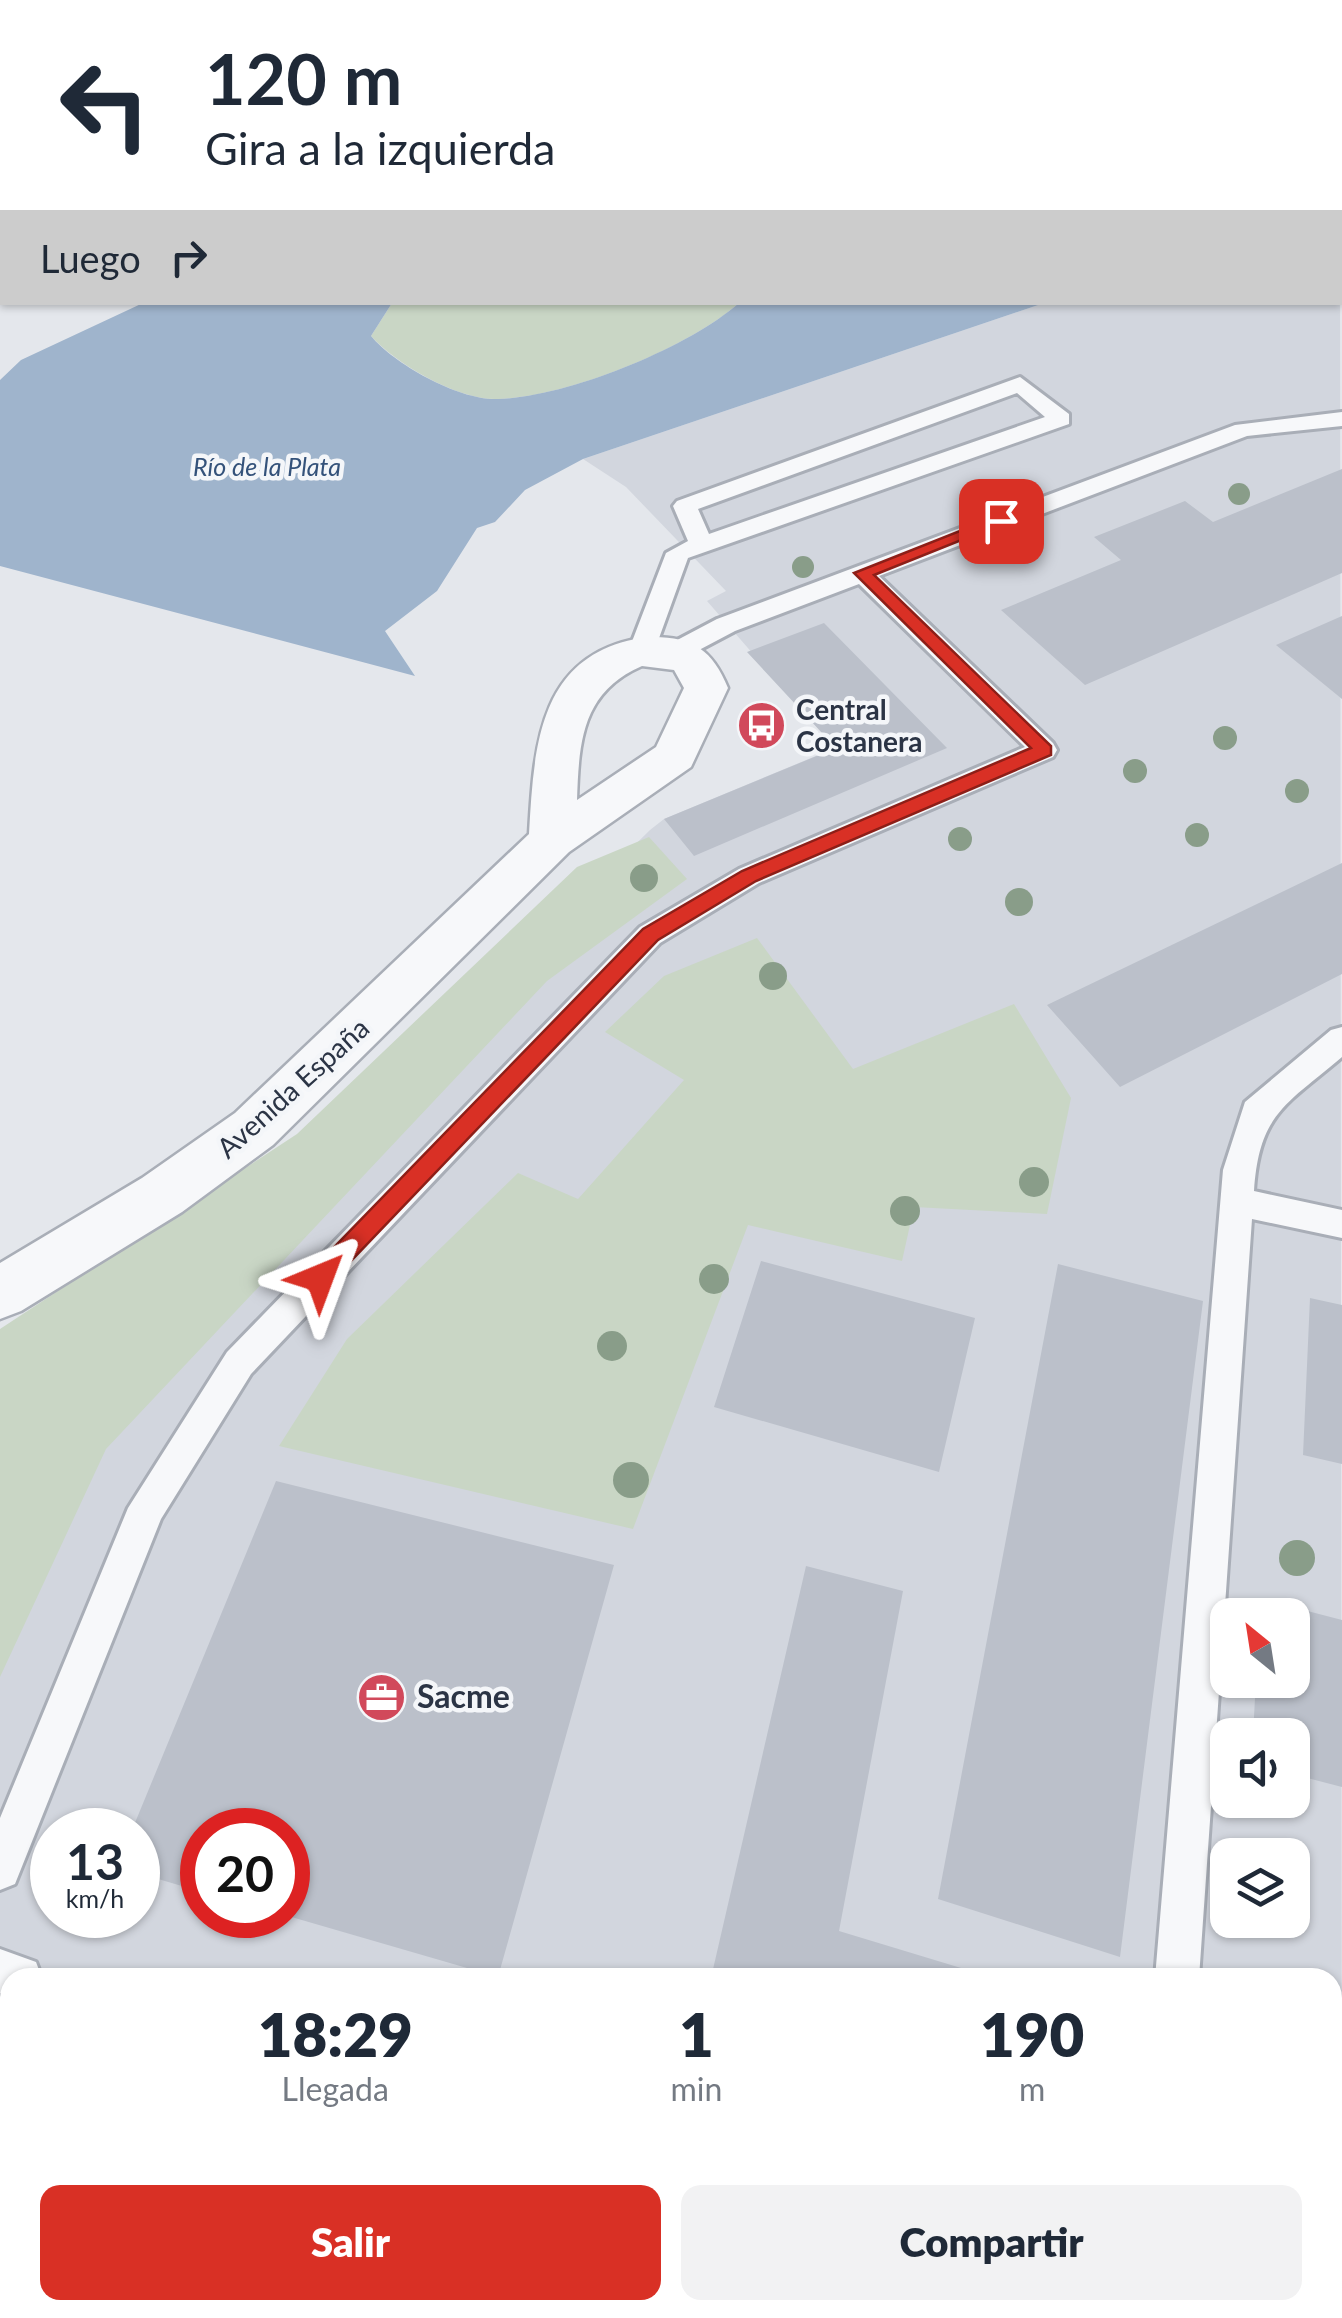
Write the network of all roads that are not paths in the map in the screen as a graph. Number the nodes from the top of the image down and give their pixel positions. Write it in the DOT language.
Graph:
graph roads {
  1 [pos="1342,418"];
  2 [pos="700,544"];
  3 [pos="862,573"];
  4 [pos="657,652"];
  5 [pos="552,840"];
  6 [pos="1342,1038"];
  7 [pos="1237,1202"];
  8 [pos="1342,1224"];
  9 [pos="0,1293"];
  10 [pos="0,1869"];
  11 [pos="1178,1968"];
  1 -- 3 [label="lane"];
  2 -- 2 [label="lane"];
  2 -- 4 [label="lane"];
  3 -- 4 [label="lane"];
  3 -- 10 [label="lane"];
  4 -- 5 [label="street"];
  4 -- 5 [label="street, Avenida España"];
  5 -- 9 [label="street, Avenida España"];
  6 -- 7 [label="lane"];
  7 -- 8 [label="lane"];
  7 -- 11 [label="lane"];
}
